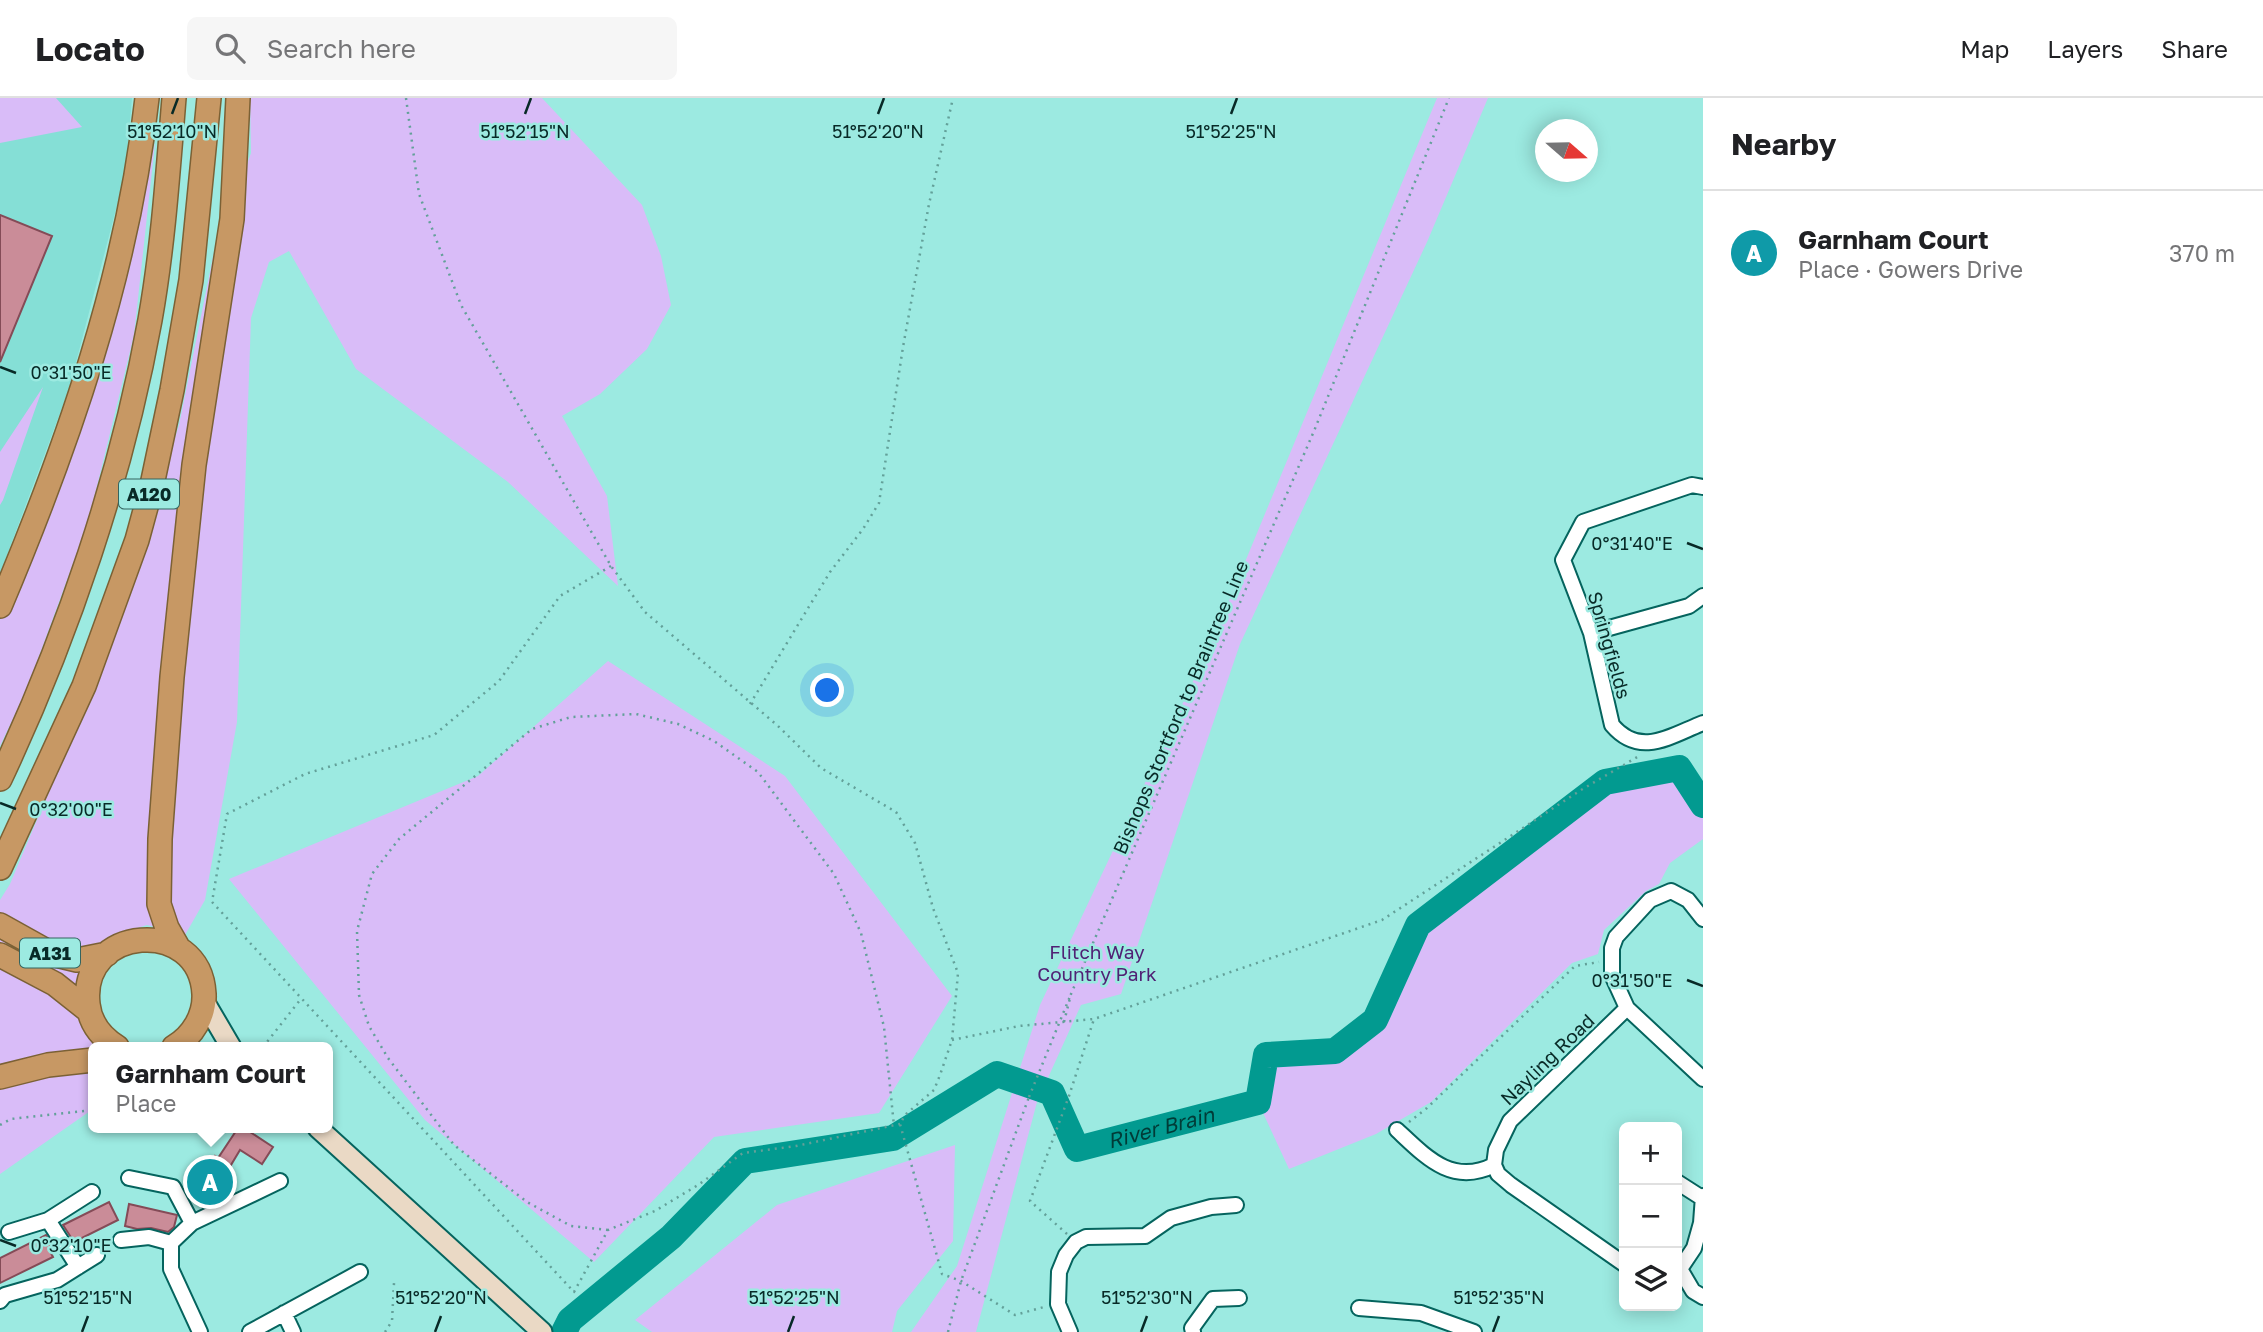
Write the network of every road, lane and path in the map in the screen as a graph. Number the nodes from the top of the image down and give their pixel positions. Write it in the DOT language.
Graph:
graph roads {
  1 [pos="147,98"];
  2 [pos="174,98"];
  3 [pos="209,98"];
  4 [pos="238,98"];
  5 [pos="406,98"];
  6 [pos="953,98"];
  7 [pos="1449,98"];
  8 [pos="1703,486"];
  9 [pos="611,566"];
  10 [pos="1703,596"];
  11 [pos="0,607"];
  12 [pos="1591,633"];
  13 [pos="751,704"];
  14 [pos="1703,723"];
  15 [pos="1634,760"];
  16 [pos="0,779"];
  17 [pos="1,868"];
  18 [pos="1703,919"];
  19 [pos="0,925"];
  20 [pos="179,949"];
  21 [pos="107,954"];
  22 [pos="0,955"];
  23 [pos="1611,960"];
  24 [pos="1071,994"];
  25 [pos="301,999"];
  26 [pos="204,1002"];
  27 [pos="1627,1008"];
  28 [pos="89,1011"];
  29 [pos="1094,1019"];
  30 [pos="1064,1022"];
  31 [pos="952,1040"];
  32 [pos="111,1042"];
  33 [pos="182,1042"];
  34 [pos="228,1042"];
  35 [pos="267,1042"];
  36 [pos="88,1061"];
  37 [pos="0,1077"];
  38 [pos="1703,1079"];
  39 [pos="88,1111"];
  40 [pos="900,1124"];
  41 [pos="0,1125"];
  42 [pos="894,1125"];
  43 [pos="1398,1130"];
  44 [pos="324,1133"];
  45 [pos="1494,1165"];
  46 [pos="129,1178"];
  47 [pos="280,1181"];
  48 [pos="1682,1185"];
  49 [pos="92,1192"];
  50 [pos="1702,1197"];
  51 [pos="1236,1205"];
  52 [pos="48,1220"];
  53 [pos="192,1223"];
  54 [pos="608,1230"];
  55 [pos="9,1232"];
  56 [pos="121,1240"];
  57 [pos="1076,1242"];
  58 [pos="171,1243"];
  59 [pos="97,1255"];
  60 [pos="1619,1261"];
  61 [pos="1682,1265"];
  62 [pos="78,1267"];
  63 [pos="360,1272"];
  64 [pos="1682,1274"];
  65 [pos="961,1281"];
  66 [pos="394,1283"];
  67 [pos="1703,1297"];
  68 [pos="1239,1298"];
  69 [pos="0,1301"];
  70 [pos="1058,1304"];
  71 [pos="1359,1308"];
  72 [pos="284,1313"];
  73 [pos="200,1332"];
  74 [pos="250,1332"];
  75 [pos="293,1332"];
  76 [pos="385,1332"];
  77 [pos="542,1332"];
  78 [pos="948,1332"];
  79 [pos="1070,1332"];
  80 [pos="1193,1332"];
  81 [pos="1474,1332"];
  1 -- 11 [label="highway"];
  2 -- 16 [label="highway, A120"];
  3 -- 17 [label="highway, A120"];
  4 -- 20 [label="highway"];
  5 -- 9 [label="path"];
  6 -- 13 [label="path"];
  7 -- 24 [label="path, Bishops Stortford to Braintree Line"];
  8 -- 12 [label="street, Springfields"];
  9 -- 13 [label="path"];
  9 -- 25 [label="path"];
  10 -- 12 [label="street"];
  12 -- 14 [label="street, Springfields"];
  13 -- 31 [label="path"];
  15 -- 29 [label="path"];
  18 -- 23 [label="street"];
  19 -- 21 [label="highway, A131"];
  20 -- 21 [label="highway"];
  20 -- 26 [label="highway"];
  21 -- 28 [label="highway"];
  22 -- 28 [label="highway, A131"];
  23 -- 27 [label="street"];
  23 -- 43 [label="path"];
  24 -- 30 [label="path"];
  24 -- 65 [label="path, Bishops Stortford to Braintree Line, bridge"];
  25 -- 35 [label="path"];
  25 -- 54 [label="path"];
  26 -- 33 [label="highway"];
  26 -- 34 [label="main road"];
  27 -- 38 [label="street"];
  27 -- 45 [label="street, Nayling Road"];
  28 -- 32 [label="highway"];
  29 -- 30 [label="path"];
  29 -- 57 [label="path"];
  30 -- 31 [label="path"];
  31 -- 40 [label="path"];
  36 -- 37 [label="highway"];
  39 -- 41 [label="path"];
  40 -- 42 [label="path"];
  40 -- 65 [label="path"];
  42 -- 54 [label="path"];
  42 -- 54 [label="path"];
  43 -- 45 [label="street"];
  44 -- 77 [label="main road"];
  45 -- 60 [label="street"];
  46 -- 53 [label="street"];
  47 -- 53 [label="street"];
  48 -- 50 [label="street"];
  49 -- 52 [label="street"];
  50 -- 61 [label="street"];
  51 -- 57 [label="street"];
  52 -- 55 [label="street"];
  52 -- 62 [label="street"];
  53 -- 58 [label="street"];
  56 -- 58 [label="street"];
  57 -- 70 [label="street"];
  58 -- 73 [label="street"];
  59 -- 62 [label="street"];
  62 -- 69 [label="street"];
  63 -- 72 [label="street"];
  64 -- 67 [label="street"];
  65 -- 70 [label="path"];
  65 -- 78 [label="path, Bishops Stortford to Braintree Line"];
  66 -- 76 [label="path"];
  68 -- 80 [label="street"];
  70 -- 79 [label="street"];
  71 -- 81 [label="street"];
  72 -- 74 [label="street"];
  72 -- 75 [label="street"];
}
